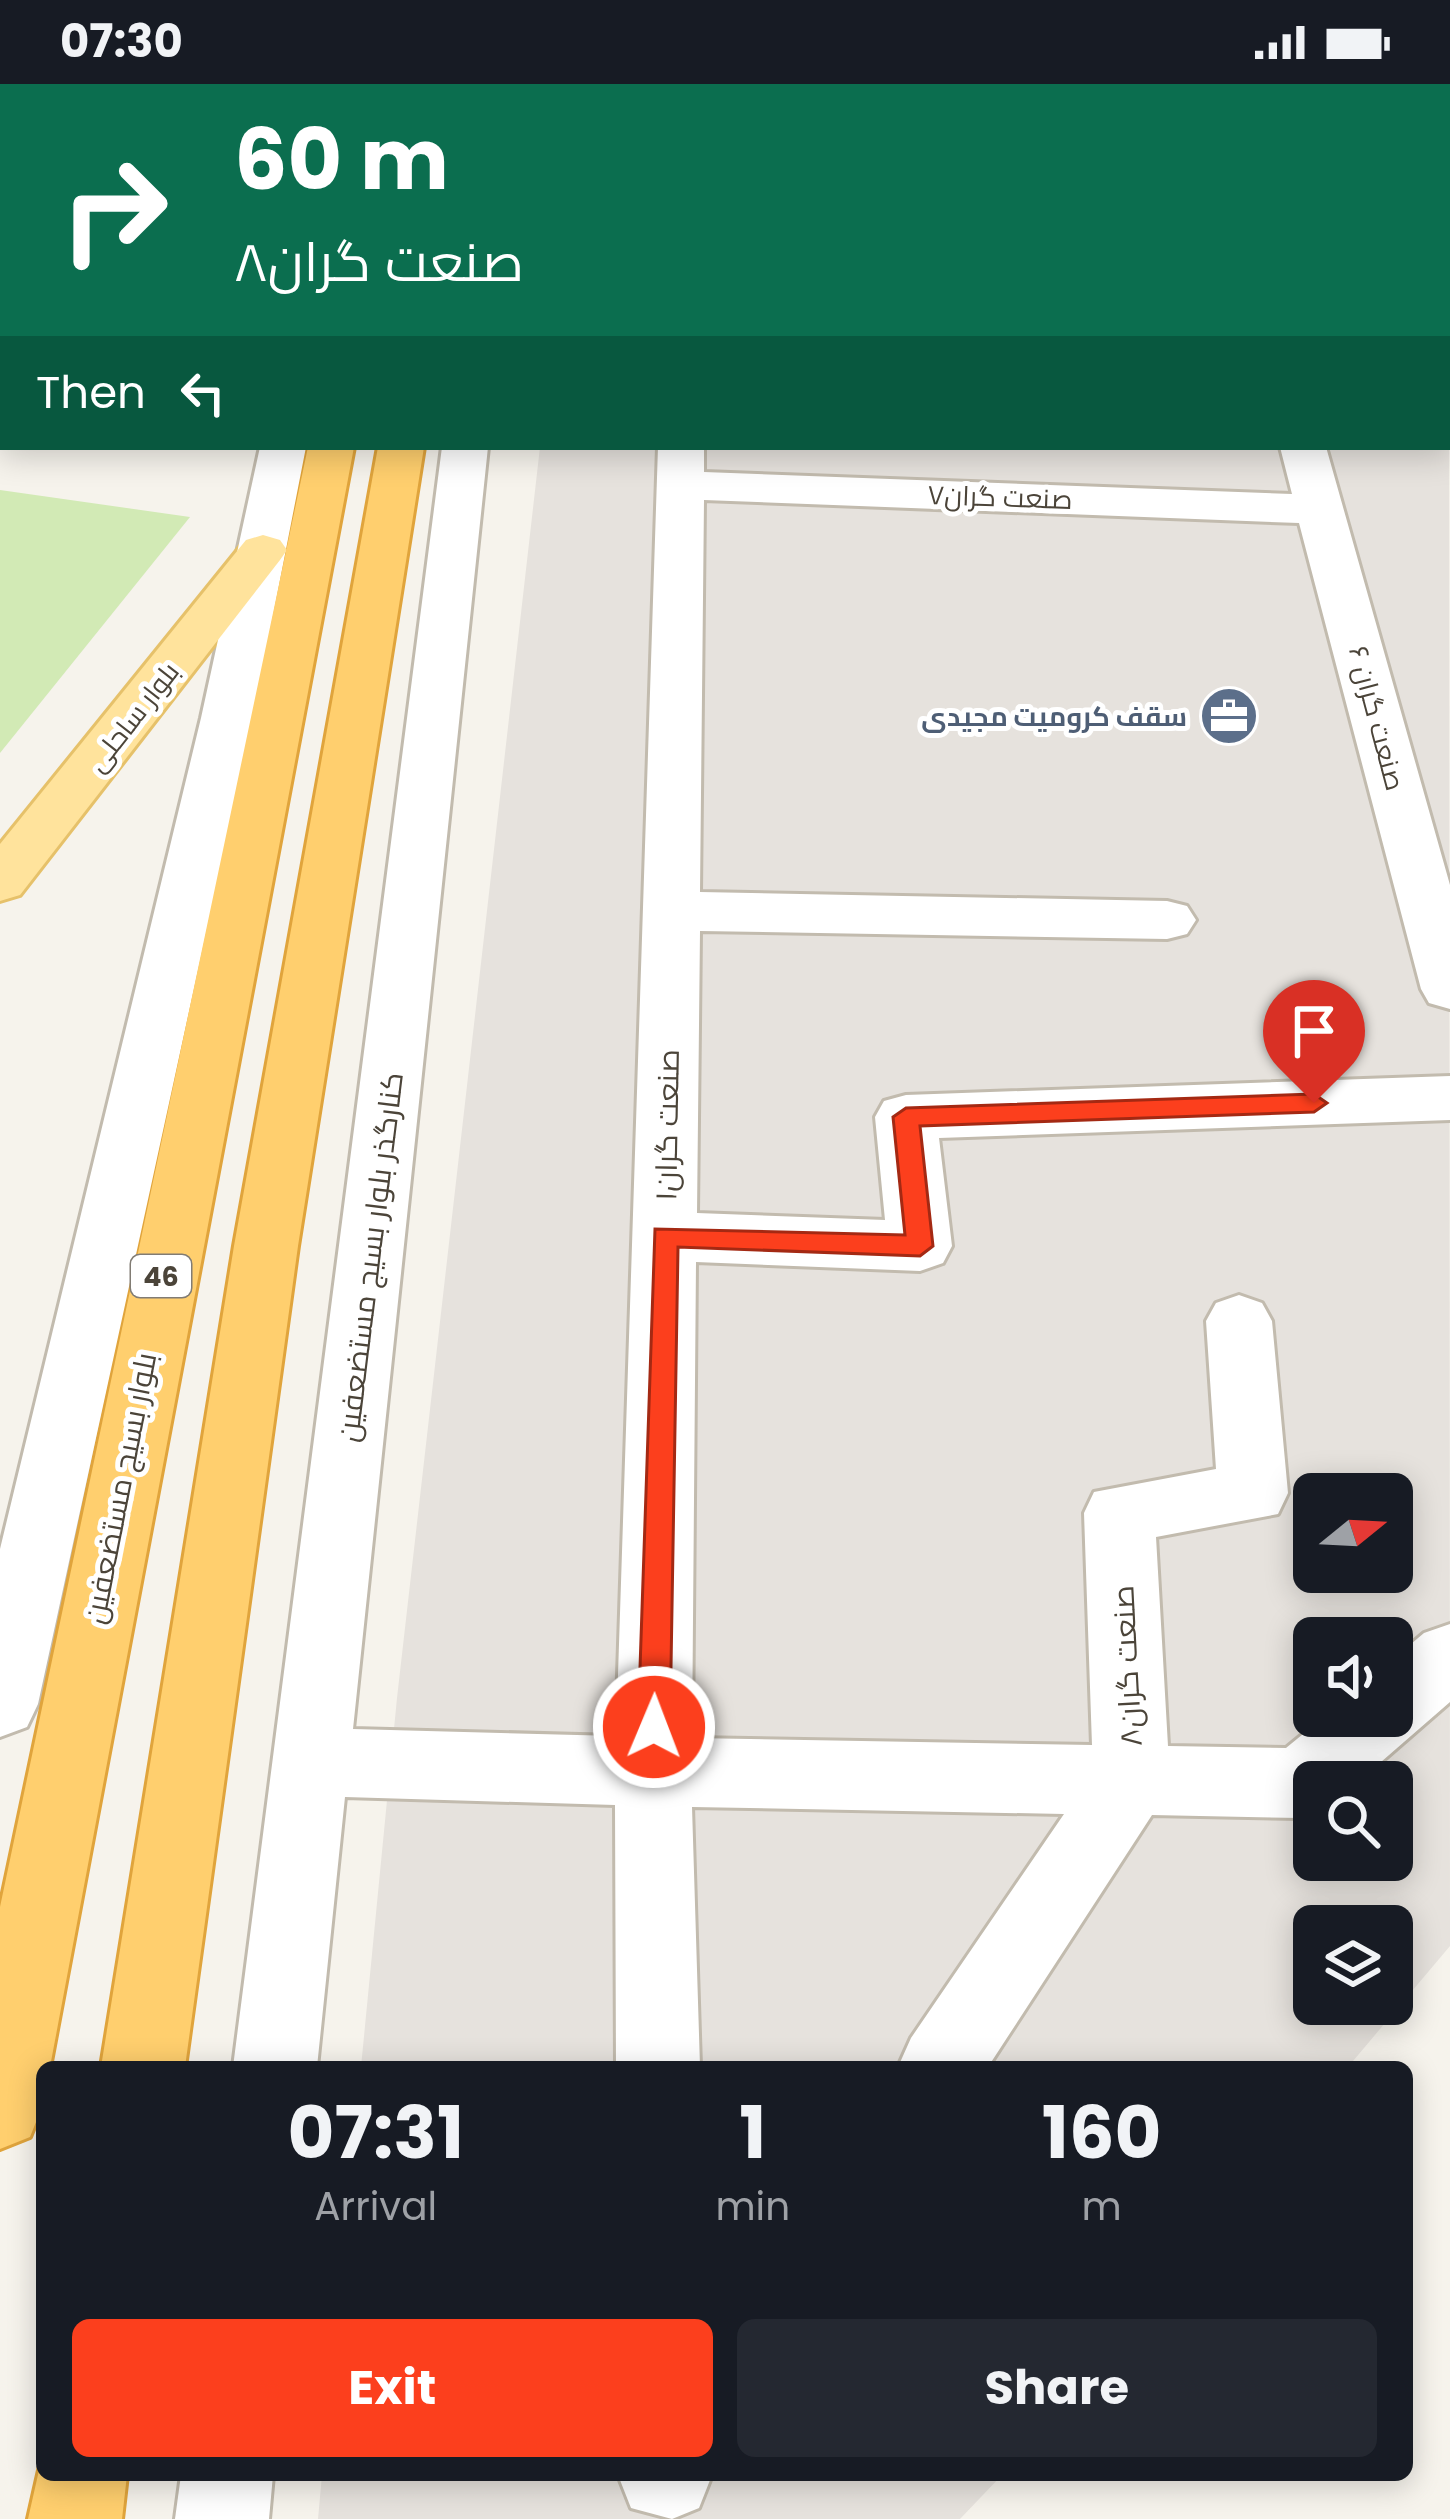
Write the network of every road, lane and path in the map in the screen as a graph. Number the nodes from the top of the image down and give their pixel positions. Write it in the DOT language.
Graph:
graph roads {
  1 [pos="282,450"];
  2 [pos="330,450"];
  3 [pos="399,450"];
  4 [pos="465,450"];
  5 [pos="1304,450"];
  6 [pos="680,466"];
  7 [pos="1320,509"];
  8 [pos="263,550"];
  9 [pos="0,882"];
  10 [pos="671,911"];
  11 [pos="1167,920"];
  12 [pos="1450,989"];
  13 [pos="1450,1098"];
  14 [pos="664,1236"];
  15 [pos="1239,1321"];
  16 [pos="1450,1657"];
  17 [pos="1413,1688"];
  18 [pos="0,1704"];
  19 [pos="1355,1737"];
  20 [pos="311,1762"];
  21 [pos="653,1772"];
  22 [pos="1132,1780"];
  23 [pos="144,2061"];
  24 [pos="276,2061"];
  25 [pos="658,2061"];
  26 [pos="944,2061"];
  27 [pos="0,2107"];
  28 [pos="80,2481"];
  29 [pos="226,2481"];
  30 [pos="75,2519"];
  31 [pos="221,2519"];
  1 -- 8 [label="street"];
  2 -- 27 [label="highway, بلوار بسیج مستضعفین / 46"];
  3 -- 23 [label="highway"];
  4 -- 20 [label="street, کنارگذر بلوار بسیج مستضعفین"];
  5 -- 7 [label="street, صنعت گران ۶"];
  6 -- 7 [label="street, صنعت گران۷"];
  6 -- 10 [label="street, صنعت گران۱"];
  7 -- 12 [label="street, صنعت گران ۶"];
  8 -- 9 [label="main road, بلوار ساحلی"];
  8 -- 18 [label="street"];
  10 -- 11 [label="street"];
  10 -- 14 [label="street, صنعت گران۱"];
  13 -- 14 [label="street"];
  14 -- 21 [label="street, صنعت گران۱"];
  15 -- 22 [label="street, صنعت گران۸"];
  16 -- 17 [label="street"];
  19 -- 22 [label="street"];
  20 -- 21 [label="street"];
  20 -- 24 [label="street, کنارگذر بلوار بسیج مستضعفین"];
  21 -- 22 [label="street"];
  21 -- 25 [label="street"];
  22 -- 26 [label="street, صنعت گران۸"];
  28 -- 30 [label="highway"];
  29 -- 31 [label="street"];
}
